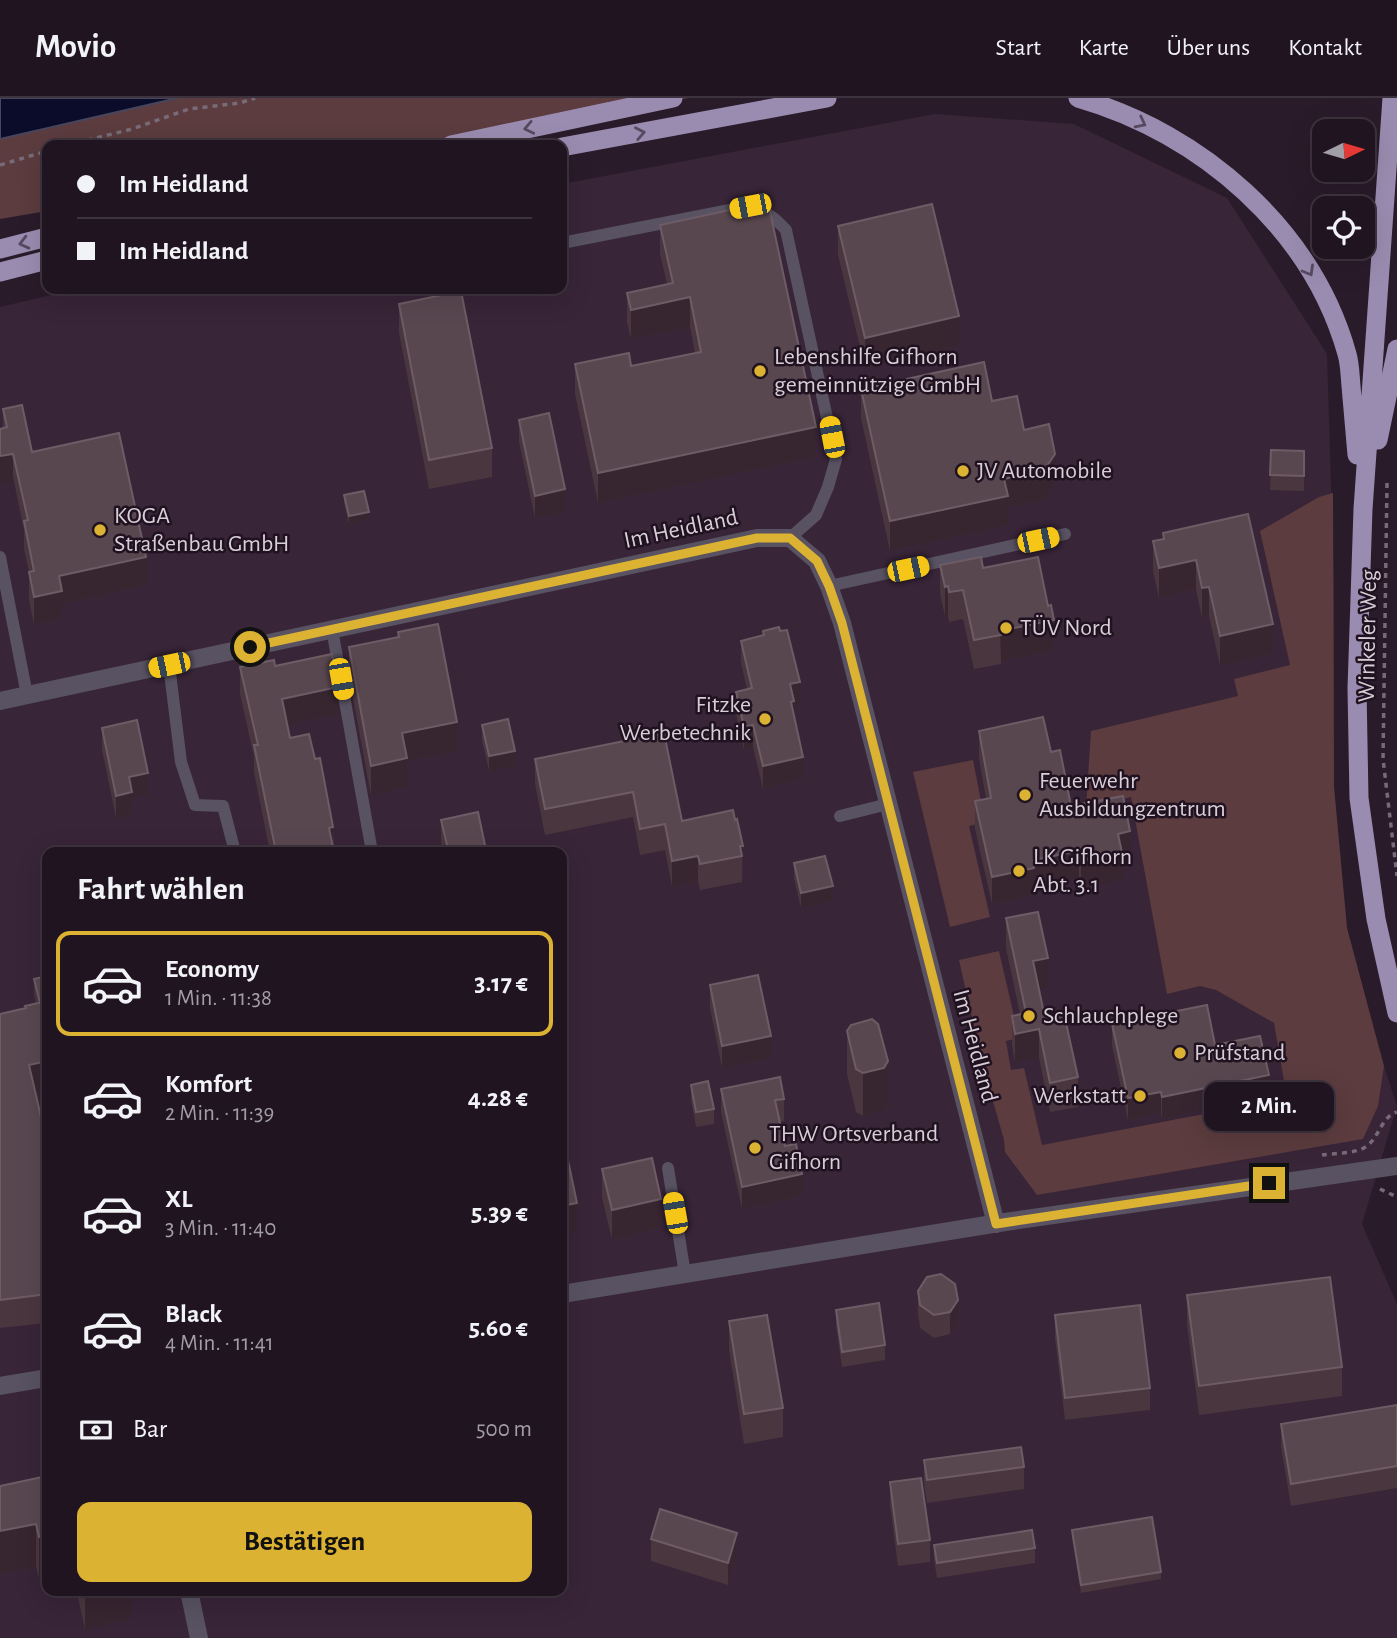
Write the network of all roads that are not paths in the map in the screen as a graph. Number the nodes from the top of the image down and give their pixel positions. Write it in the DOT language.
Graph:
graph roads {
  1 [pos="673,98"];
  2 [pos="827,98"];
  3 [pos="1078,98"];
  4 [pos="1392,98"];
  5 [pos="475,140"];
  6 [pos="567,147"];
  7 [pos="42,238"];
  8 [pos="567,242"];
  9 [pos="0,249"];
  10 [pos="42,261"];
  11 [pos="0,272"];
  12 [pos="1397,349"];
  13 [pos="1363,509"];
  14 [pos="1065,534"];
  15 [pos="790,538"];
  16 [pos="0,557"];
  17 [pos="829,586"];
  18 [pos="332,629"];
  19 [pos="169,665"];
  20 [pos="27,695"];
  21 [pos="0,701"];
  22 [pos="888,804"];
  23 [pos="840,816"];
  24 [pos="234,847"];
  25 [pos="371,847"];
  26 [pos="1397,1013"];
  27 [pos="1397,1166"];
  28 [pos="668,1168"];
  29 [pos="996,1224"];
  30 [pos="685,1274"];
  31 [pos="567,1293"];
  32 [pos="42,1379"];
  33 [pos="0,1386"];
  34 [pos="190,1596"];
  35 [pos="199,1638"];
  1 -- 5 [label="highway, one-way"];
  6 -- 2 [label="highway, one-way"];
  3 -- 13 [label="highway, one-way"];
  4 -- 13 [label="highway"];
  7 -- 9 [label="highway, one-way"];
  8 -- 15 [label="lane"];
  10 -- 11 [label="highway"];
  12 -- 13 [label="highway"];
  13 -- 26 [label="highway"];
  14 -- 17 [label="lane"];
  15 -- 17 [label="street, Im Heidland"];
  15 -- 18 [label="street, Im Heidland"];
  16 -- 20 [label="lane"];
  17 -- 22 [label="street, Im Heidland"];
  18 -- 19 [label="street, Im Heidland"];
  18 -- 25 [label="lane"];
  19 -- 20 [label="street, Im Heidland"];
  19 -- 24 [label="lane"];
  20 -- 21 [label="street, Im Heidland"];
  22 -- 23 [label="lane"];
  22 -- 29 [label="street, Im Heidland"];
  27 -- 29 [label="street"];
  28 -- 30 [label="lane"];
  29 -- 30 [label="street"];
  30 -- 31 [label="street"];
  32 -- 33 [label="street"];
  34 -- 35 [label="street"];
}
